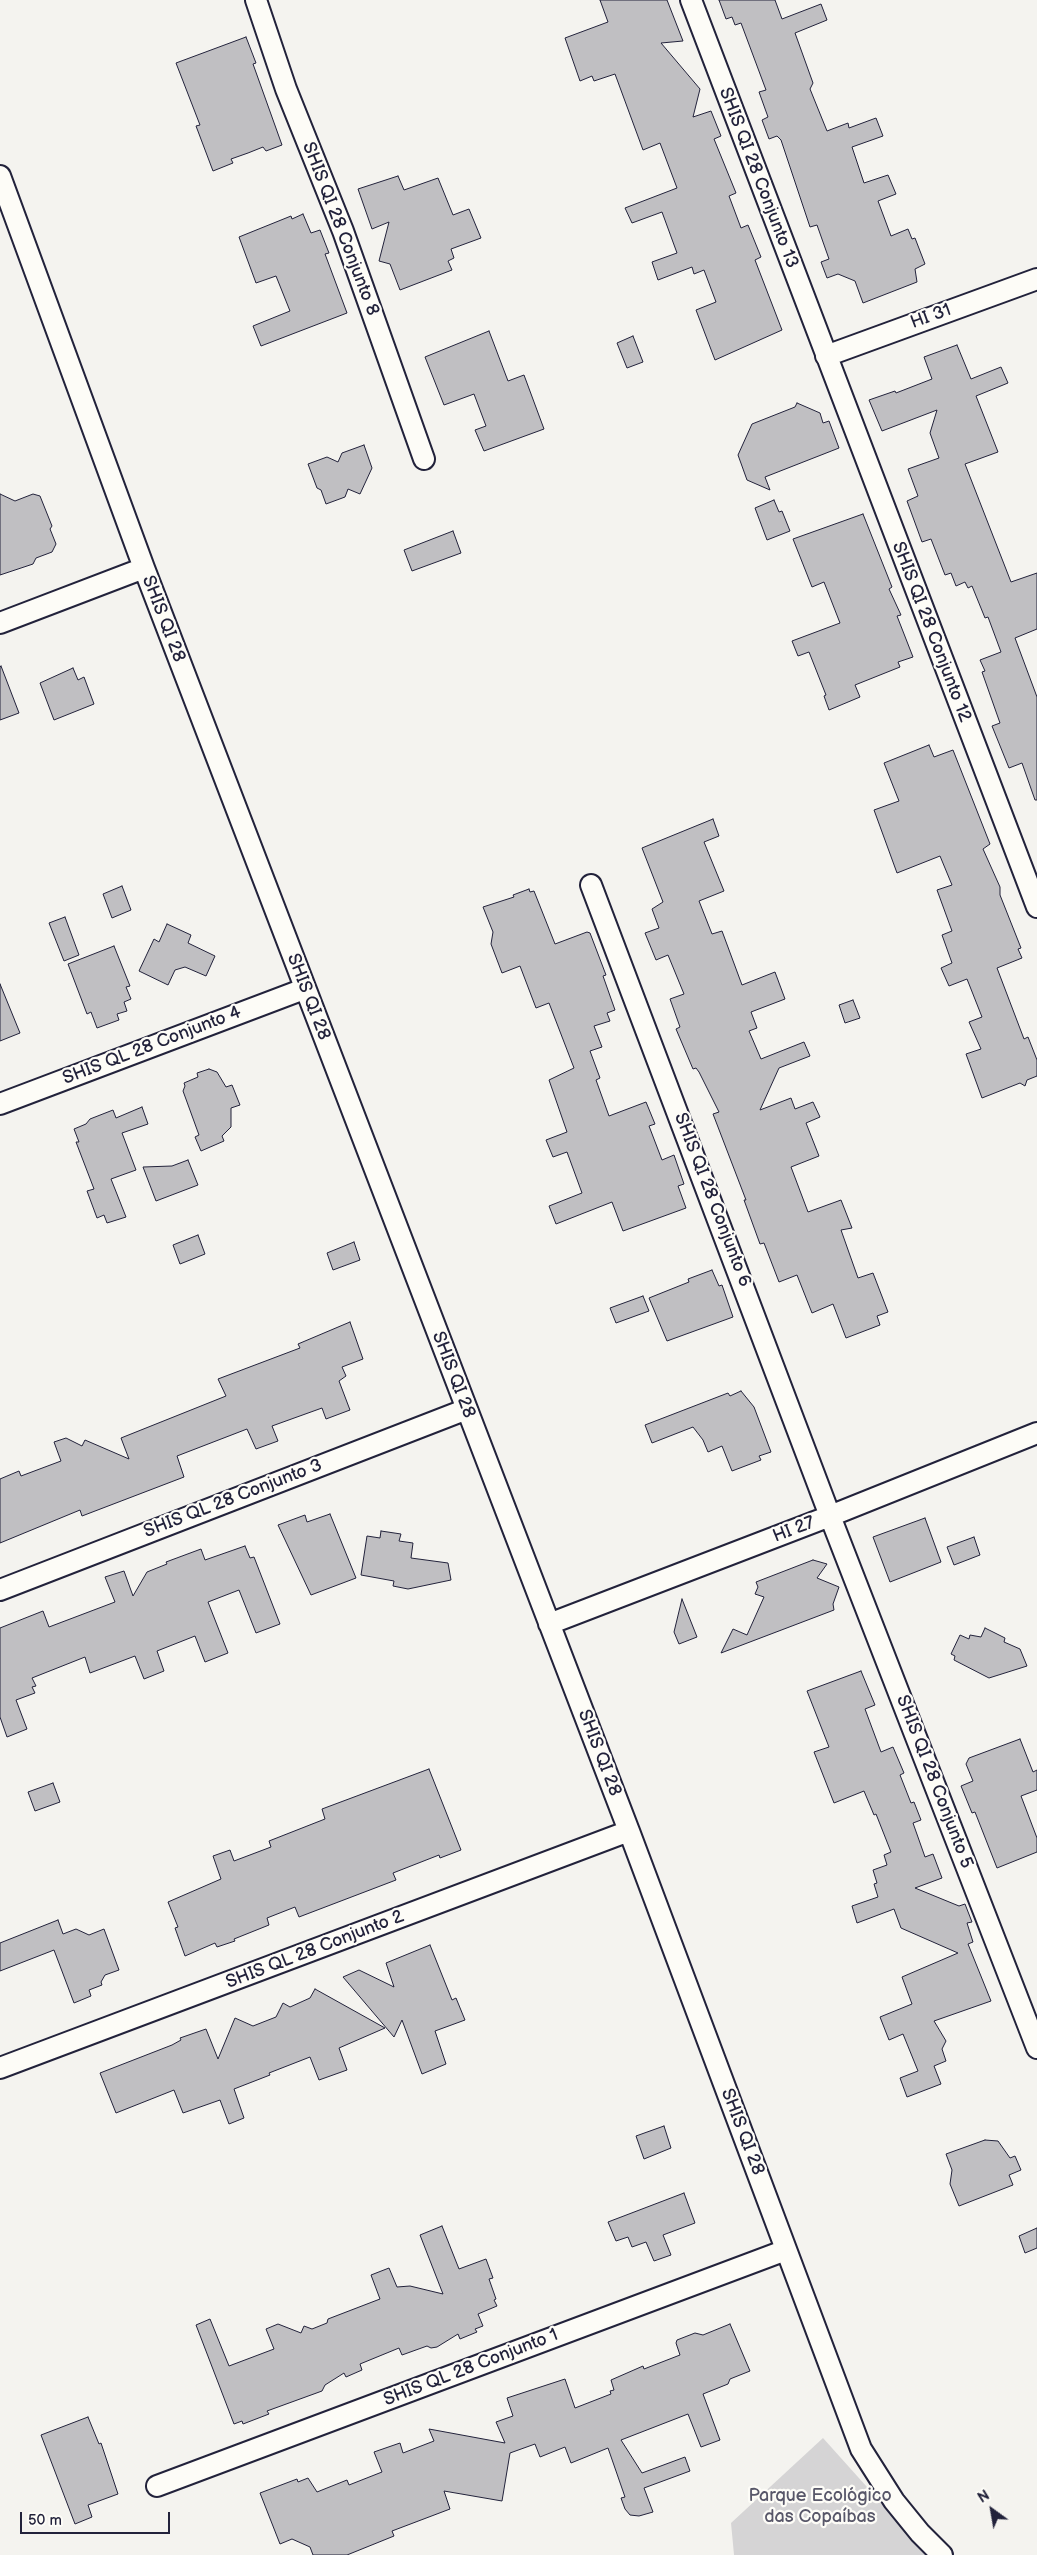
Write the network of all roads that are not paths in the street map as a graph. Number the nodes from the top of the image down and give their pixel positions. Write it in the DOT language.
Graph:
graph roads {
  1 [pos="256,0"];
  2 [pos="691,0"];
  3 [pos="0,176"];
  4 [pos="1037,279"];
  5 [pos="826,356"];
  6 [pos="424,459"];
  7 [pos="144,568"];
  8 [pos="0,623"];
  9 [pos="591,885"];
  10 [pos="1037,908"];
  11 [pos="304,989"];
  12 [pos="0,1104"];
  13 [pos="466,1409"];
  14 [pos="1037,1433"];
  15 [pos="830,1516"];
  16 [pos="0,1590"];
  17 [pos="549,1624"];
  18 [pos="629,1832"];
  19 [pos="1037,2048"];
  20 [pos="0,2068"];
  21 [pos="786,2250"];
  22 [pos="157,2486"];
  23 [pos="942,2555"];
  1 -- 6 [label="street, SHIS QI 28 Conjunto 8"];
  2 -- 5 [label="street, SHIS QI 28 Conjunto 13"];
  3 -- 7 [label="street, SHIS QI 28"];
  4 -- 5 [label="street, HI 31"];
  5 -- 10 [label="street, SHIS QI 28 Conjunto 12"];
  7 -- 8 [label="street"];
  7 -- 11 [label="street, SHIS QI 28"];
  9 -- 15 [label="street, SHIS QI 28 Conjunto 6"];
  11 -- 12 [label="street, SHIS QL 28 Conjunto 4"];
  11 -- 13 [label="street, SHIS QI 28"];
  13 -- 16 [label="street, SHIS QL 28 Conjunto 3"];
  13 -- 17 [label="street, SHIS QI 28"];
  14 -- 15 [label="street, HI 27"];
  15 -- 17 [label="street, HI 27"];
  15 -- 19 [label="street, SHIS QI 28 Conjunto 5"];
  17 -- 18 [label="street, SHIS QI 28"];
  18 -- 20 [label="street, SHIS QL 28 Conjunto 2"];
  18 -- 21 [label="street, SHIS QI 28"];
  21 -- 22 [label="street, SHIS QL 28 Conjunto 1"];
  21 -- 23 [label="street, SHIS QI 28"];
}
